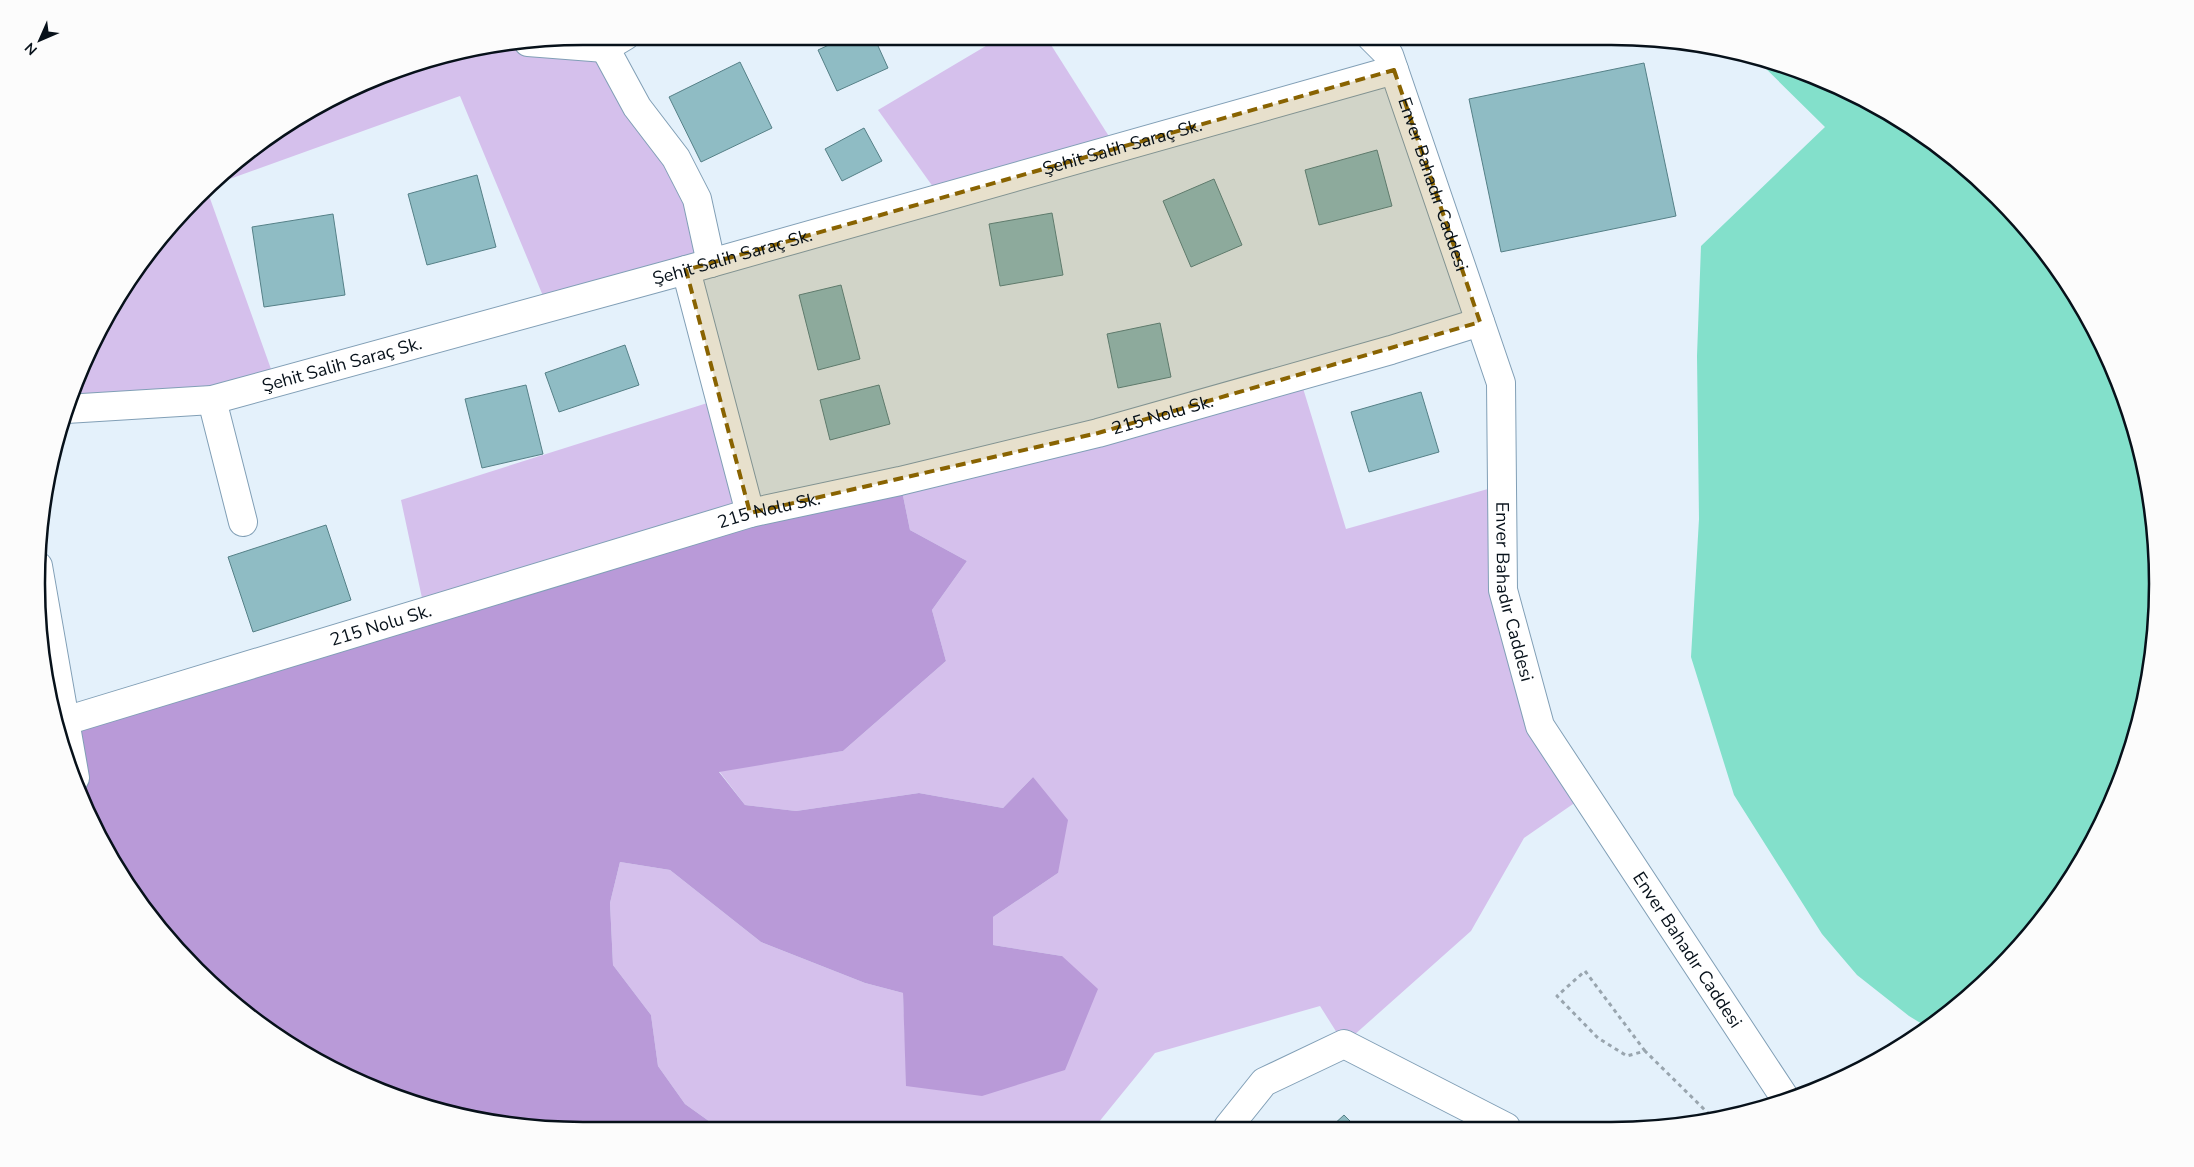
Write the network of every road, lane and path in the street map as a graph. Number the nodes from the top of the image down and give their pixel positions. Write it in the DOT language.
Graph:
graph roads {
  1 [pos="616,45"];
  2 [pos="1379,45"];
  3 [pos="1394,70"];
  4 [pos="698,267"];
  5 [pos="1480,322"];
  6 [pos="212,400"];
  7 [pos="75,408"];
  8 [pos="750,513"];
  9 [pos="243,522"];
  10 [pos="46,611"];
  11 [pos="65,721"];
  12 [pos="68,739"];
  13 [pos="1645,1051"];
  14 [pos="1782,1094"];
  15 [pos="1709,1113"];
  16 [pos="1241,1122"];
  17 [pos="1496,1122"];
  1 -- 4 [label="street"];
  2 -- 3 [label="street, Enver Bahadır Caddesi"];
  3 -- 4 [label="street, Şehit Salih Saraç Sk."];
  3 -- 5 [label="street, Enver Bahadır Caddesi"];
  4 -- 6 [label="street, Şehit Salih Saraç Sk."];
  4 -- 8 [label="street"];
  5 -- 8 [label="street, 215 Nolu Sk."];
  5 -- 14 [label="street, Enver Bahadır Caddesi"];
  6 -- 7 [label="street, Şehit Salih Saraç Sk."];
  6 -- 9 [label="street"];
  8 -- 11 [label="street, 215 Nolu Sk."];
  10 -- 11 [label="street"];
  11 -- 12 [label="street"];
  13 -- 13 [label="path"];
  13 -- 15 [label="path"];
  16 -- 17 [label="street"];
}
